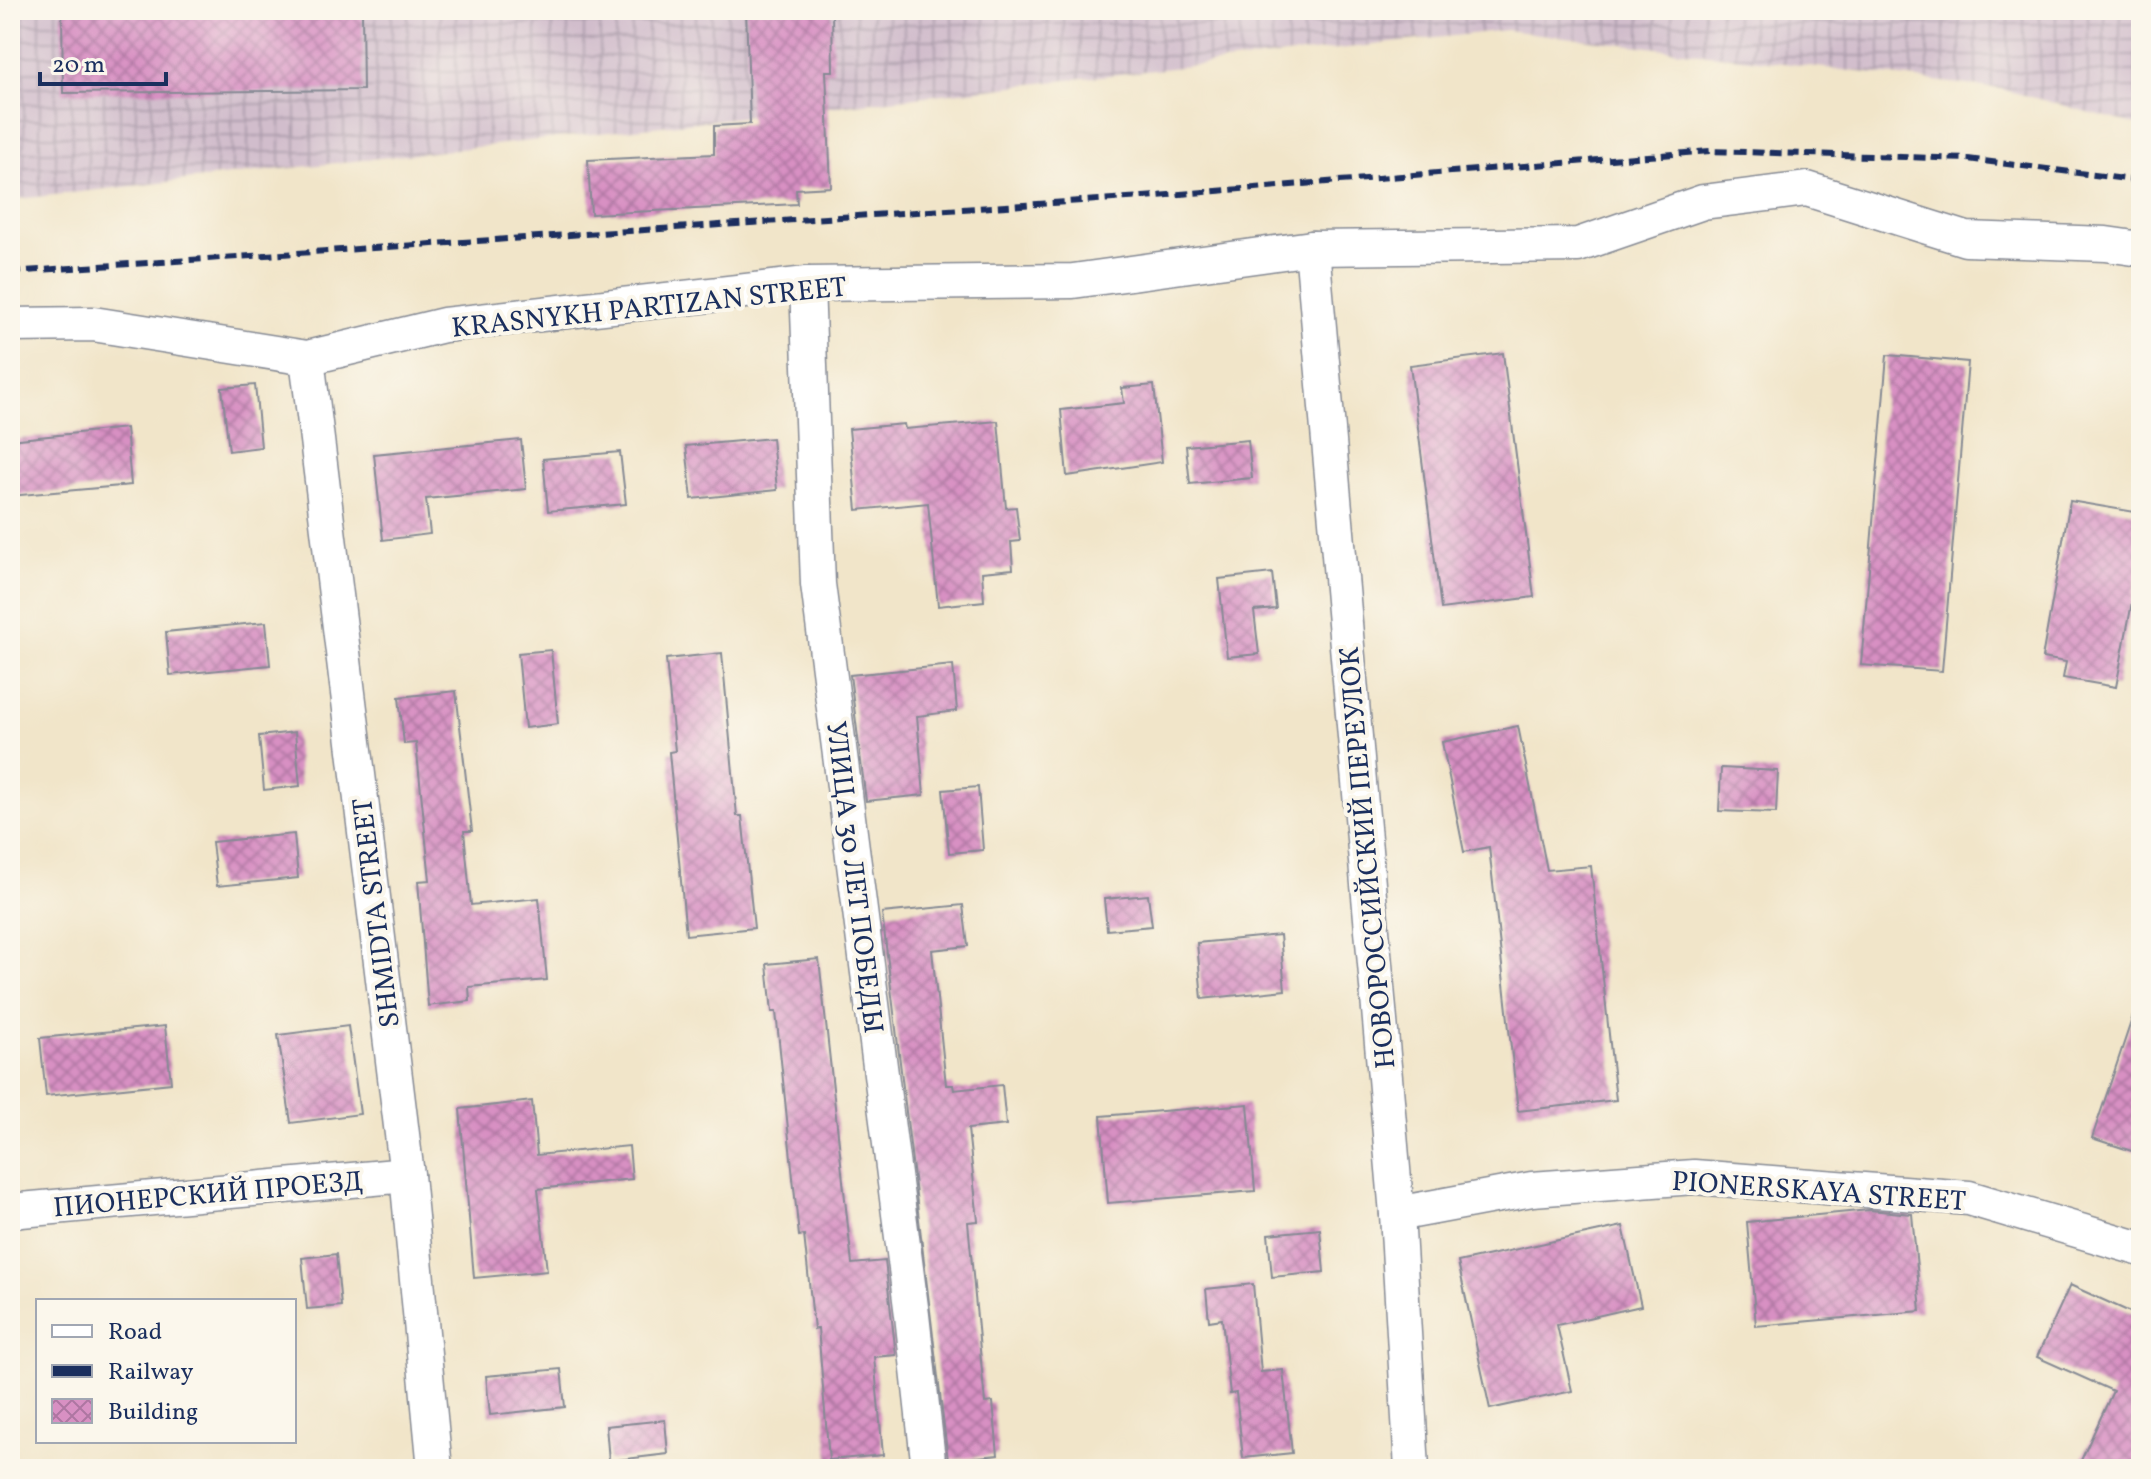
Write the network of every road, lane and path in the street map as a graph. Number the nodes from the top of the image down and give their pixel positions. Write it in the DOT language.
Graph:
graph roads {
  1 [pos="1312,248"];
  2 [pos="2141,249"];
  3 [pos="807,284"];
  4 [pos="10,325"];
  5 [pos="307,358"];
  6 [pos="407,1175"];
  7 [pos="10,1211"];
  8 [pos="1397,1214"];
  9 [pos="2141,1249"];
  10 [pos="435,1469"];
  11 [pos="929,1469"];
  12 [pos="1412,1469"];
  1 -- 2 [label="street, KRASNYKH PARTIZAN STREET"];
  1 -- 3 [label="street, KRASNYKH PARTIZAN STREET"];
  1 -- 8 [label="street, НОВОРОССИЙСКИЙ ПЕРЕУЛОК"];
  3 -- 5 [label="street, KRASNYKH PARTIZAN STREET"];
  3 -- 11 [label="street, УЛИЦА 30 ЛЕТ ПОБЕДЫ"];
  4 -- 5 [label="street, KRASNYKH PARTIZAN STREET"];
  5 -- 6 [label="street, SHMIDTA STREET"];
  6 -- 7 [label="street, ПИОНЕРСКИЙ ПРОЕЗД"];
  6 -- 10 [label="street, SHMIDTA STREET"];
  8 -- 9 [label="street, PIONERSKAYA STREET"];
  8 -- 12 [label="street, НОВОРОССИЙСКИЙ ПЕРЕУЛОК"];
}
